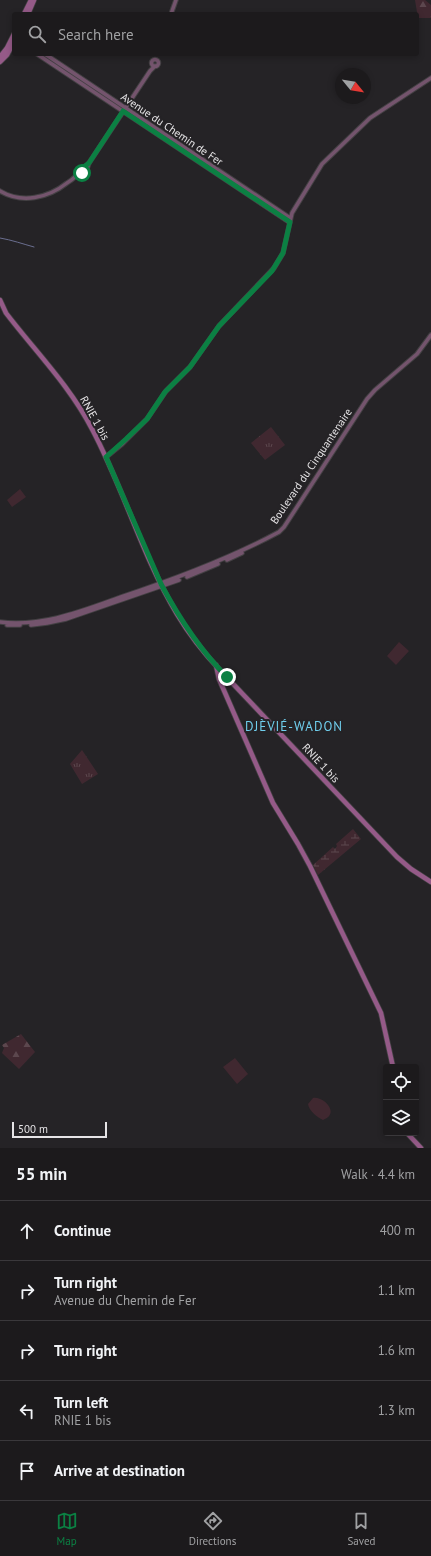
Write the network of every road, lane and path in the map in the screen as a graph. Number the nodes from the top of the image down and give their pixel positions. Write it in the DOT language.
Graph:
graph roads {
  1 [pos="31,0"];
  2 [pos="34,0"];
  3 [pos="176,0"];
  4 [pos="25,12"];
  5 [pos="29,12"];
  6 [pos="172,12"];
  7 [pos="12,40"];
  8 [pos="12,41"];
  9 [pos="40,56"];
  10 [pos="48,56"];
  11 [pos="158,56"];
  12 [pos="0,57"];
  13 [pos="156,60"];
  14 [pos="0,62"];
  15 [pos="154,65"];
  16 [pos="431,78"];
  17 [pos="124,110"];
  18 [pos="1,192"];
  19 [pos="290,220"];
  20 [pos="0,300"];
  21 [pos="431,335"];
  22 [pos="431,339"];
  23 [pos="106,457"];
  24 [pos="161,585"];
  25 [pos="0,623"];
  26 [pos="217,667"];
  27 [pos="431,882"];
  28 [pos="393,1064"];
  29 [pos="410,1136"];
  30 [pos="414,1136"];
  31 [pos="421,1148"];
  32 [pos="424,1148"];
  1 -- 4 [label="main road"];
  2 -- 5 [label="main road"];
  3 -- 6 [label="main road"];
  7 -- 12 [label="main road"];
  8 -- 14 [label="main road"];
  9 -- 17 [label="main road, Avenue du Chemin de Fer"];
  10 -- 17 [label="main road, Avenue du Chemin de Fer"];
  11 -- 13 [label="main road"];
  13 -- 15 [label="main road"];
  13 -- 15 [label="main road"];
  15 -- 17 [label="main road"];
  16 -- 19 [label="main road"];
  17 -- 18 [label="main road"];
  17 -- 19 [label="main road, Avenue du Chemin de Fer"];
  19 -- 23 [label="main road"];
  20 -- 23 [label="main road, RNIE 1 bis"];
  21 -- 24 [label="main road, Boulevard du Cinquantenaire"];
  22 -- 24 [label="main road, Boulevard du Cinquantenaire"];
  23 -- 24 [label="main road, RNIE 1 bis"];
  24 -- 25 [label="main road"];
  24 -- 26 [label="main road, RNIE 1 bis"];
  26 -- 27 [label="main road, RNIE 1 bis"];
  26 -- 28 [label="main road"];
  29 -- 31 [label="main road"];
  30 -- 32 [label="main road"];
}
